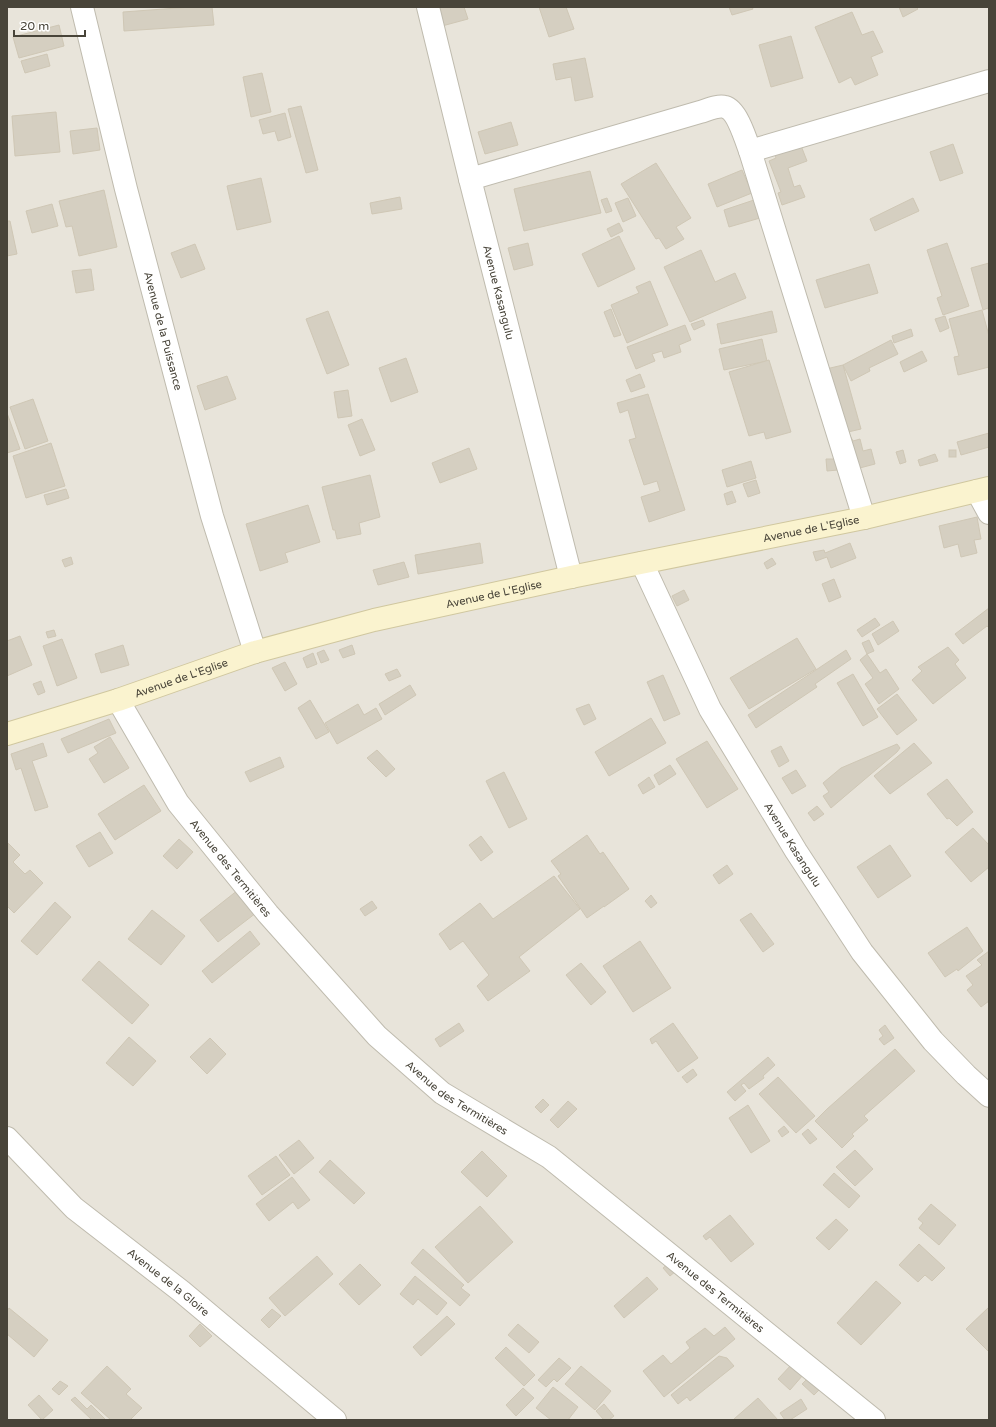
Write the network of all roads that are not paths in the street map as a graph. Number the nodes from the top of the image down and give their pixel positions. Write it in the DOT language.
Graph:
graph roads {
  1 [pos="82,7"];
  2 [pos="428,7"];
  3 [pos="989,81"];
  4 [pos="750,151"];
  5 [pos="470,179"];
  6 [pos="983,490"];
  7 [pos="989,513"];
  8 [pos="864,518"];
  9 [pos="642,563"];
  10 [pos="571,577"];
  11 [pos="255,652"];
  12 [pos="118,700"];
  13 [pos="7,734"];
  14 [pos="989,1096"];
  15 [pos="7,1138"];
  16 [pos="335,1420"];
  17 [pos="874,1420"];
  1 -- 11 [label="street, Avenue de la Puissance"];
  2 -- 5 [label="street, Avenue Kasangulu"];
  3 -- 4 [label="street"];
  4 -- 5 [label="street"];
  4 -- 8 [label="street"];
  5 -- 10 [label="street, Avenue Kasangulu"];
  6 -- 7 [label="street"];
  6 -- 8 [label="street, Avenue de L'Eglise"];
  8 -- 9 [label="street, Avenue de L'Eglise"];
  9 -- 10 [label="street, Avenue de L'Eglise"];
  9 -- 14 [label="street, Avenue Kasangulu"];
  10 -- 11 [label="street, Avenue de L'Eglise"];
  11 -- 12 [label="street, Avenue de L'Eglise"];
  12 -- 13 [label="street, Avenue de L'Eglise"];
  12 -- 17 [label="street, Avenue des Termitières"];
  15 -- 16 [label="street, Avenue de la Gloire"];
}
